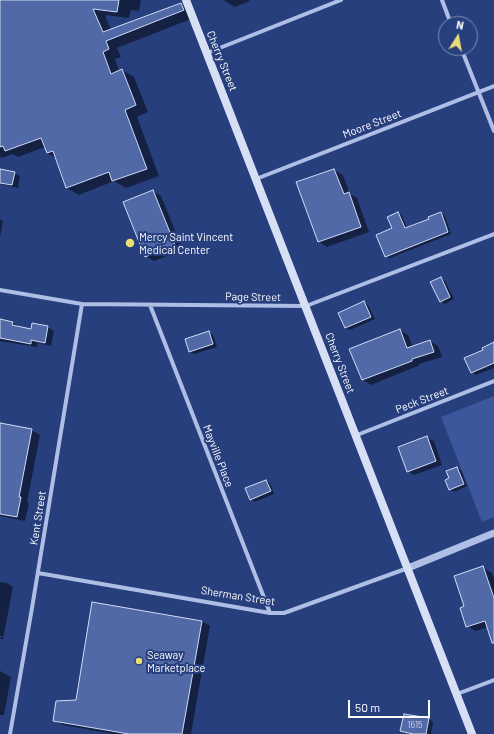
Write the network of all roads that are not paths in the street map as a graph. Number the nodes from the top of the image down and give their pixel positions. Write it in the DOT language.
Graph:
graph roads {
  1 [pos="186,0"];
  2 [pos="341,0"];
  3 [pos="442,0"];
  4 [pos="449,16"];
  5 [pos="207,53"];
  6 [pos="464,56"];
  7 [pos="494,86"];
  8 [pos="478,92"];
  9 [pos="494,131"];
  10 [pos="256,179"];
  11 [pos="494,234"];
  12 [pos="0,290"];
  13 [pos="82,304"];
  14 [pos="150,304"];
  15 [pos="306,306"];
  16 [pos="494,382"];
  17 [pos="356,435"];
  18 [pos="494,533"];
  19 [pos="408,568"];
  20 [pos="38,573"];
  21 [pos="270,613"];
  22 [pos="494,680"];
  23 [pos="457,694"];
  24 [pos="10,734"];
  25 [pos="472,734"];
  1 -- 5 [label="main road, Cherry Street"];
  2 -- 5 [label="street"];
  3 -- 4 [label="street"];
  5 -- 10 [label="main road, Cherry Street"];
  6 -- 8 [label="street"];
  7 -- 8 [label="street, Moore Street"];
  8 -- 9 [label="street"];
  8 -- 10 [label="street, Moore Street"];
  10 -- 15 [label="main road, Cherry Street"];
  11 -- 15 [label="street, Page Street"];
  12 -- 13 [label="street, Page Street"];
  13 -- 14 [label="street, Page Street"];
  13 -- 20 [label="street, Kent Street"];
  14 -- 15 [label="street, Page Street"];
  14 -- 21 [label="street, Mayville Place"];
  15 -- 17 [label="main road, Cherry Street"];
  16 -- 17 [label="street, Peck Street"];
  17 -- 19 [label="main road, Cherry Street"];
  18 -- 19 [label="street, Sherman Street"];
  19 -- 21 [label="street, Sherman Street"];
  19 -- 23 [label="main road, Cherry Street"];
  20 -- 21 [label="street, Sherman Street"];
  20 -- 24 [label="street, Kent Street"];
  22 -- 23 [label="street"];
  23 -- 25 [label="main road, Cherry Street"];
}
